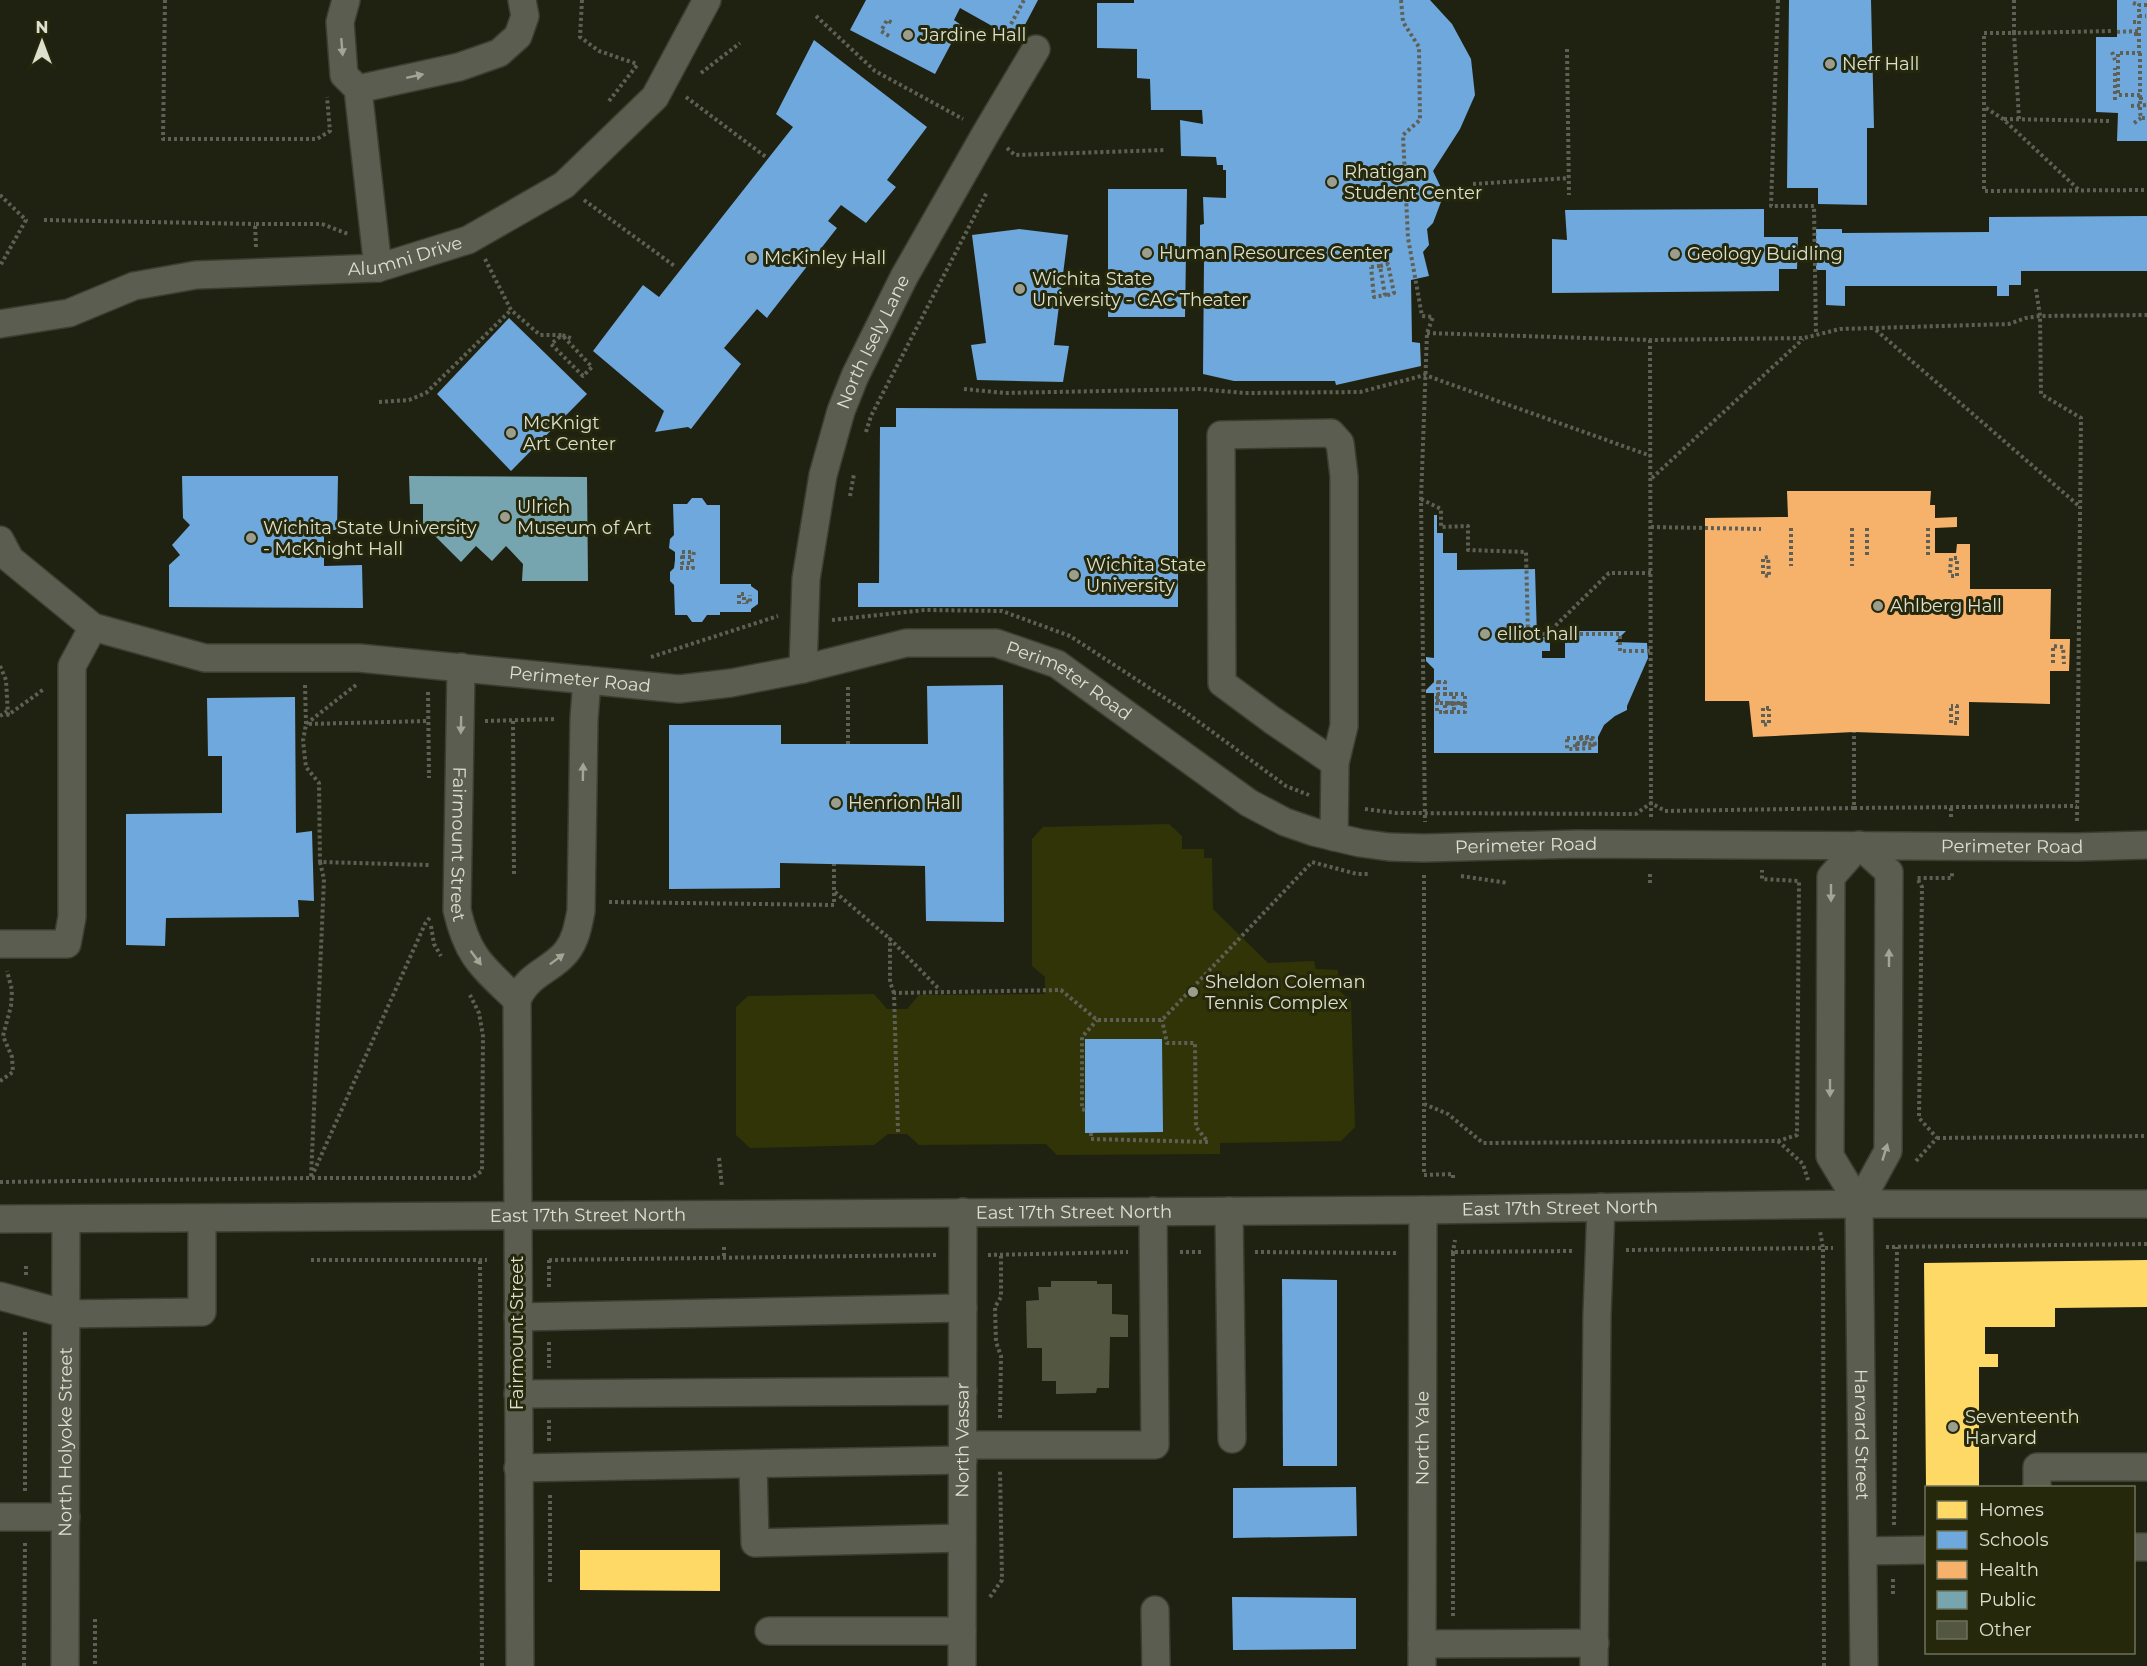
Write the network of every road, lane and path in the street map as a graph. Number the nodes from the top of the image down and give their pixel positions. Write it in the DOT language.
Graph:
graph roads {
  1 [pos="165,0"];
  2 [pos="346,0"];
  3 [pos="522,0"];
  4 [pos="582,0"];
  5 [pos="707,0"];
  6 [pos="1024,0"];
  7 [pos="1401,0"];
  8 [pos="1778,0"];
  9 [pos="2014,0"];
  10 [pos="2133,2"];
  11 [pos="2143,5"];
  12 [pos="2140,20"];
  13 [pos="2133,22"];
  14 [pos="1011,24"];
  15 [pos="881,29"];
  16 [pos="2014,33"];
  17 [pos="2142,33"];
  18 [pos="2134,34"];
  19 [pos="889,36"];
  20 [pos="1036,49"];
  21 [pos="1567,49"];
  22 [pos="2112,52"];
  23 [pos="2129,53"];
  24 [pos="2142,55"];
  25 [pos="2115,62"];
  26 [pos="638,64"];
  27 [pos="664,80"];
  28 [pos="2144,83"];
  29 [pos="2115,84"];
  30 [pos="326,87"];
  31 [pos="358,89"];
  32 [pos="2130,97"];
  33 [pos="2141,97"];
  34 [pos="2132,106"];
  35 [pos="1985,107"];
  36 [pos="2143,107"];
  37 [pos="602,110"];
  38 [pos="2142,118"];
  39 [pos="2003,119"];
  40 [pos="2019,119"];
  41 [pos="2109,121"];
  42 [pos="2134,123"];
  43 [pos="2144,124"];
  44 [pos="1009,149"];
  45 [pos="766,157"];
  46 [pos="1004,159"];
  47 [pos="1569,178"];
  48 [pos="1473,184"];
  49 [pos="564,185"];
  50 [pos="988,190"];
  51 [pos="2147,190"];
  52 [pos="2080,191"];
  53 [pos="0,195"];
  54 [pos="1569,195"];
  55 [pos="44,220"];
  56 [pos="255,224"];
  57 [pos="347,243"];
  58 [pos="256,249"];
  59 [pos="484,259"];
  60 [pos="1379,265"];
  61 [pos="0,266"];
  62 [pos="676,267"];
  63 [pos="1371,267"];
  64 [pos="378,268"];
  65 [pos="2036,289"];
  66 [pos="511,310"];
  67 [pos="2147,315"];
  68 [pos="2040,316"];
  69 [pos="0,324"];
  70 [pos="1876,330"];
  71 [pos="1427,333"];
  72 [pos="562,335"];
  73 [pos="1816,335"];
  74 [pos="1804,338"];
  75 [pos="573,339"];
  76 [pos="1650,340"];
  77 [pos="1425,375"];
  78 [pos="964,388"];
  79 [pos="379,402"];
  80 [pos="865,435"];
  81 [pos="1651,456"];
  82 [pos="856,464"];
  83 [pos="1651,479"];
  84 [pos="850,497"];
  85 [pos="1421,499"];
  86 [pos="2079,507"];
  87 [pos="1651,527"];
  88 [pos="1791,528"];
  89 [pos="1852,528"];
  90 [pos="1867,528"];
  91 [pos="1928,528"];
  92 [pos="1761,529"];
  93 [pos="0,540"];
  94 [pos="1867,557"];
  95 [pos="1928,557"];
  96 [pos="692,566"];
  97 [pos="1791,566"];
  98 [pos="1852,566"];
  99 [pos="1651,573"];
  100 [pos="804,618"];
  101 [pos="93,627"];
  102 [pos="1547,634"];
  103 [pos="1650,651"];
  104 [pos="648,658"];
  105 [pos="2053,663"];
  106 [pos="2064,664"];
  107 [pos="0,666"];
  108 [pos="461,667"];
  109 [pos="803,669"];
  110 [pos="305,678"];
  111 [pos="363,679"];
  112 [pos="587,680"];
  113 [pos="848,682"];
  114 [pos="1438,682"];
  115 [pos="52,684"];
  116 [pos="1437,694"];
  117 [pos="8,710"];
  118 [pos="0,716"];
  119 [pos="556,719"];
  120 [pos="428,721"];
  121 [pos="461,721"];
  122 [pos="513,722"];
  123 [pos="306,724"];
  124 [pos="1854,732"];
  125 [pos="1567,738"];
  126 [pos="1588,743"];
  127 [pos="848,744"];
  128 [pos="1574,744"];
  129 [pos="1335,763"];
  130 [pos="1316,797"];
  131 [pos="1651,803"];
  132 [pos="2077,806"];
  133 [pos="1854,808"];
  134 [pos="1951,808"];
  135 [pos="1365,809"];
  136 [pos="1761,809"];
  137 [pos="1425,812"];
  138 [pos="1425,832"];
  139 [pos="1334,837"];
  140 [pos="1651,845"];
  141 [pos="1762,845"];
  142 [pos="1859,845"];
  143 [pos="2147,845"];
  144 [pos="1951,846"];
  145 [pos="2076,847"];
  146 [pos="320,862"];
  147 [pos="834,864"];
  148 [pos="1424,868"];
  149 [pos="1379,873"];
  150 [pos="431,875"];
  151 [pos="514,876"];
  152 [pos="1455,876"];
  153 [pos="1508,883"];
  154 [pos="1650,883"];
  155 [pos="834,892"];
  156 [pos="606,902"];
  157 [pos="431,906"];
  158 [pos="431,916"];
  159 [pos="890,939"];
  160 [pos="0,944"];
  161 [pos="444,961"];
  162 [pos="0,971"];
  163 [pos="466,987"];
  164 [pos="941,991"];
  165 [pos="894,993"];
  166 [pos="517,1000"];
  167 [pos="1097,1020"];
  168 [pos="1162,1020"];
  169 [pos="0,1081"];
  170 [pos="1424,1104"];
  171 [pos="1085,1110"];
  172 [pos="898,1132"];
  173 [pos="1091,1133"];
  174 [pos="2147,1136"];
  175 [pos="1937,1138"];
  176 [pos="1778,1141"];
  177 [pos="719,1158"];
  178 [pos="1916,1161"];
  179 [pos="310,1178"];
  180 [pos="1454,1178"];
  181 [pos="0,1182"];
  182 [pos="722,1187"];
  183 [pos="1815,1204"];
  184 [pos="1859,1204"];
  185 [pos="2147,1204"];
  186 [pos="1601,1207"];
  187 [pos="1423,1210"];
  188 [pos="1153,1211"];
  189 [pos="1229,1211"];
  190 [pos="963,1212"];
  191 [pos="517,1215"];
  192 [pos="202,1218"];
  193 [pos="0,1219"];
  194 [pos="66,1219"];
  195 [pos="2147,1244"];
  196 [pos="724,1247"];
  197 [pos="1897,1247"];
  198 [pos="1823,1248"];
  199 [pos="1879,1248"];
  200 [pos="1599,1251"];
  201 [pos="1153,1252"];
  202 [pos="1230,1252"];
  203 [pos="1401,1253"];
  204 [pos="943,1255"];
  205 [pos="987,1255"];
  206 [pos="1001,1256"];
  207 [pos="724,1258"];
  208 [pos="311,1260"];
  209 [pos="487,1260"];
  210 [pos="539,1260"];
  211 [pos="480,1261"];
  212 [pos="26,1264"];
  213 [pos="13,1299"];
  214 [pos="963,1308"];
  215 [pos="66,1314"];
  216 [pos="518,1317"];
  217 [pos="963,1391"];
  218 [pos="518,1394"];
  219 [pos="1232,1439"];
  220 [pos="1000,1445"];
  221 [pos="963,1452"];
  222 [pos="753,1464"];
  223 [pos="2147,1467"];
  224 [pos="518,1468"];
  225 [pos="2037,1486"];
  226 [pos="12,1517"];
  227 [pos="66,1517"];
  228 [pos="962,1538"];
  229 [pos="1894,1550"];
  230 [pos="1925,1550"];
  231 [pos="1863,1551"];
  232 [pos="1893,1597"];
  233 [pos="987,1602"];
  234 [pos="1155,1610"];
  235 [pos="769,1631"];
  236 [pos="962,1631"];
  237 [pos="1453,1644"];
  238 [pos="1422,1655"];
  239 [pos="1594,1655"];
  240 [pos="24,1666"];
  241 [pos="65,1666"];
  242 [pos="482,1666"];
  243 [pos="520,1666"];
  244 [pos="962,1666"];
  245 [pos="1156,1666"];
  246 [pos="1824,1666"];
  247 [pos="1864,1666"];
  1 -- 30 [label="path"];
  2 -- 31 [label="street, one-way"];
  31 -- 3 [label="street, one-way"];
  4 -- 26 [label="path"];
  5 -- 27 [label="street, Alumni Drive"];
  6 -- 14 [label="path"];
  7 -- 71 [label="path"];
  8 -- 73 [label="path"];
  9 -- 16 [label="path"];
  10 -- 11 [label="path"];
  11 -- 12 [label="path"];
  12 -- 13 [label="path"];
  12 -- 17 [label="path"];
  15 -- 19 [label="path"];
  16 -- 17 [label="path"];
  16 -- 35 [label="path"];
  16 -- 40 [label="path"];
  17 -- 18 [label="path"];
  17 -- 23 [label="path"];
  17 -- 24 [label="path"];
  20 -- 100 [label="street, North Isely Lane"];
  21 -- 47 [label="path"];
  22 -- 25 [label="path"];
  23 -- 24 [label="path"];
  23 -- 25 [label="path"];
  24 -- 25 [label="path"];
  24 -- 28 [label="path"];
  24 -- 33 [label="path"];
  25 -- 29 [label="path"];
  25 -- 29 [label="path"];
  26 -- 27 [label="path"];
  26 -- 37 [label="path"];
  27 -- 45 [label="path"];
  27 -- 49 [label="street, Alumni Drive"];
  28 -- 33 [label="path"];
  29 -- 33 [label="path"];
  31 -- 64 [label="street"];
  32 -- 33 [label="path"];
  33 -- 36 [label="path"];
  34 -- 36 [label="path"];
  35 -- 39 [label="path"];
  35 -- 52 [label="path"];
  36 -- 38 [label="path"];
  38 -- 42 [label="path"];
  38 -- 43 [label="path"];
  39 -- 40 [label="path"];
  39 -- 52 [label="path"];
  40 -- 41 [label="path"];
  44 -- 46 [label="path"];
  47 -- 48 [label="path"];
  47 -- 54 [label="path"];
  49 -- 62 [label="path"];
  49 -- 64 [label="street, Alumni Drive"];
  50 -- 80 [label="path"];
  51 -- 52 [label="path"];
  53 -- 61 [label="path"];
  55 -- 56 [label="path"];
  56 -- 57 [label="path"];
  56 -- 58 [label="path"];
  59 -- 66 [label="path"];
  60 -- 60 [label="path"];
  63 -- 63 [label="path"];
  64 -- 69 [label="street, Alumni Drive"];
  65 -- 68 [label="path"];
  66 -- 72 [label="path"];
  66 -- 79 [label="path"];
  67 -- 68 [label="path"];
  68 -- 70 [label="path"];
  68 -- 86 [label="path"];
  70 -- 73 [label="path"];
  70 -- 86 [label="path"];
  71 -- 76 [label="path"];
  71 -- 77 [label="path"];
  72 -- 72 [label="path"];
  72 -- 75 [label="path"];
  73 -- 74 [label="path"];
  74 -- 76 [label="path"];
  74 -- 83 [label="path"];
  76 -- 81 [label="path"];
  77 -- 78 [label="path"];
  77 -- 81 [label="path"];
  77 -- 85 [label="path"];
  81 -- 83 [label="path"];
  82 -- 84 [label="path"];
  83 -- 87 [label="path"];
  85 -- 102 [label="path"];
  85 -- 137 [label="path"];
  86 -- 132 [label="path"];
  87 -- 92 [label="path"];
  87 -- 99 [label="path"];
  88 -- 97 [label="path"];
  89 -- 98 [label="path"];
  90 -- 94 [label="path"];
  91 -- 95 [label="path"];
  93 -- 101 [label="street, Perimeter Road"];
  96 -- 96 [label="path"];
  99 -- 102 [label="path"];
  99 -- 103 [label="path"];
  100 -- 104 [label="path"];
  100 -- 109 [label="street, North Isely Lane"];
  100 -- 130 [label="path"];
  101 -- 108 [label="street, Perimeter Road"];
  101 -- 160 [label="street"];
  102 -- 103 [label="path"];
  103 -- 131 [label="path"];
  105 -- 106 [label="path"];
  107 -- 117 [label="path"];
  108 -- 112 [label="street, Perimeter Road"];
  108 -- 121 [label="street, Fairmount Street"];
  109 -- 112 [label="street, Perimeter Road"];
  109 -- 139 [label="street, Perimeter Road"];
  110 -- 123 [label="path"];
  111 -- 123 [label="path"];
  166 -- 112 [label="street, one-way"];
  113 -- 127 [label="path"];
  114 -- 114 [label="path"];
  115 -- 117 [label="path"];
  116 -- 116 [label="path"];
  117 -- 118 [label="path"];
  119 -- 122 [label="path"];
  120 -- 123 [label="path"];
  121 -- 122 [label="path"];
  121 -- 166 [label="street, Fairmount Street, one-way"];
  122 -- 151 [label="path"];
  123 -- 146 [label="path"];
  124 -- 133 [label="path"];
  125 -- 125 [label="path"];
  126 -- 126 [label="path"];
  128 -- 128 [label="path"];
  129 -- 129 [label="street"];
  129 -- 139 [label="street"];
  131 -- 136 [label="path"];
  131 -- 137 [label="path"];
  131 -- 140 [label="path"];
  132 -- 134 [label="path"];
  132 -- 145 [label="path"];
  133 -- 134 [label="path"];
  133 -- 136 [label="path"];
  134 -- 144 [label="path"];
  135 -- 137 [label="path"];
  136 -- 141 [label="path"];
  137 -- 138 [label="path"];
  139 -- 140 [label="street, Perimeter Road"];
  140 -- 141 [label="street, Perimeter Road"];
  140 -- 154 [label="path"];
  141 -- 142 [label="street, Perimeter Road"];
  141 -- 176 [label="path"];
  142 -- 144 [label="street, Perimeter Road"];
  142 -- 184 [label="street, one-way"];
  184 -- 142 [label="street, one-way"];
  143 -- 145 [label="street, Perimeter Road"];
  144 -- 145 [label="street, Perimeter Road"];
  144 -- 175 [label="path"];
  146 -- 150 [label="path"];
  146 -- 179 [label="path"];
  147 -- 155 [label="path"];
  148 -- 170 [label="path"];
  149 -- 168 [label="path"];
  152 -- 153 [label="path"];
  155 -- 156 [label="path"];
  155 -- 159 [label="path"];
  157 -- 158 [label="path"];
  158 -- 161 [label="path"];
  158 -- 179 [label="path"];
  159 -- 164 [label="path"];
  159 -- 165 [label="path"];
  162 -- 169 [label="path"];
  163 -- 179 [label="path"];
  164 -- 165 [label="path"];
  164 -- 167 [label="path"];
  165 -- 172 [label="path"];
  166 -- 191 [label="street, Fairmount Street"];
  167 -- 168 [label="path"];
  167 -- 171 [label="path"];
  168 -- 173 [label="path"];
  170 -- 176 [label="path"];
  170 -- 180 [label="path"];
  174 -- 175 [label="path"];
  175 -- 178 [label="path"];
  176 -- 183 [label="path"];
  177 -- 182 [label="path"];
  179 -- 181 [label="path"];
  183 -- 184 [label="street, East 17th Street North"];
  183 -- 186 [label="street, East 17th Street North"];
  183 -- 198 [label="path"];
  184 -- 185 [label="street, East 17th Street North"];
  184 -- 231 [label="street, Harvard Street"];
  186 -- 187 [label="street, East 17th Street North"];
  186 -- 200 [label="street"];
  187 -- 189 [label="street, East 17th Street North"];
  187 -- 238 [label="street, North Yale"];
  188 -- 189 [label="street, East 17th Street North"];
  188 -- 190 [label="street, East 17th Street North"];
  188 -- 201 [label="street"];
  189 -- 202 [label="street"];
  190 -- 191 [label="street, East 17th Street North"];
  190 -- 214 [label="street, North Vassar"];
  191 -- 192 [label="street, East 17th Street North"];
  191 -- 216 [label="street, Fairmount Street"];
  192 -- 194 [label="street, East 17th Street North"];
  192 -- 215 [label="street"];
  193 -- 194 [label="street, East 17th Street North"];
  194 -- 215 [label="street, North Holyoke Street"];
  195 -- 197 [label="path"];
  196 -- 207 [label="path"];
  197 -- 199 [label="path"];
  197 -- 229 [label="path"];
  198 -- 200 [label="path"];
  198 -- 246 [label="path"];
  200 -- 237 [label="path"];
  200 -- 239 [label="street"];
  201 -- 202 [label="path"];
  201 -- 206 [label="path"];
  201 -- 220 [label="street"];
  202 -- 203 [label="path"];
  202 -- 219 [label="street"];
  204 -- 207 [label="path"];
  205 -- 206 [label="path"];
  206 -- 220 [label="path"];
  207 -- 210 [label="path"];
  208 -- 211 [label="path"];
  209 -- 211 [label="path"];
  211 -- 242 [label="path"];
  212 -- 213 [label="path"];
  213 -- 215 [label="street"];
  213 -- 226 [label="path"];
  214 -- 216 [label="street"];
  214 -- 217 [label="street, North Vassar"];
  215 -- 227 [label="street, North Holyoke Street"];
  216 -- 218 [label="street, Fairmount Street"];
  217 -- 218 [label="street"];
  217 -- 221 [label="street, North Vassar"];
  218 -- 224 [label="street, Fairmount Street"];
  220 -- 221 [label="street"];
  220 -- 233 [label="path"];
  221 -- 222 [label="street"];
  221 -- 228 [label="street, North Vassar"];
  222 -- 224 [label="street"];
  222 -- 228 [label="street"];
  223 -- 225 [label="street"];
  224 -- 243 [label="street, Fairmount Street"];
  226 -- 227 [label="street"];
  226 -- 240 [label="path"];
  227 -- 241 [label="street, North Holyoke Street"];
  228 -- 236 [label="street, North Vassar"];
  229 -- 230 [label="street"];
  229 -- 231 [label="street"];
  229 -- 232 [label="path"];
  231 -- 247 [label="street, Harvard Street"];
  234 -- 245 [label="street"];
  235 -- 236 [label="street"];
  236 -- 244 [label="street, North Vassar"];
  237 -- 238 [label="street"];
  237 -- 239 [label="street"];
}
